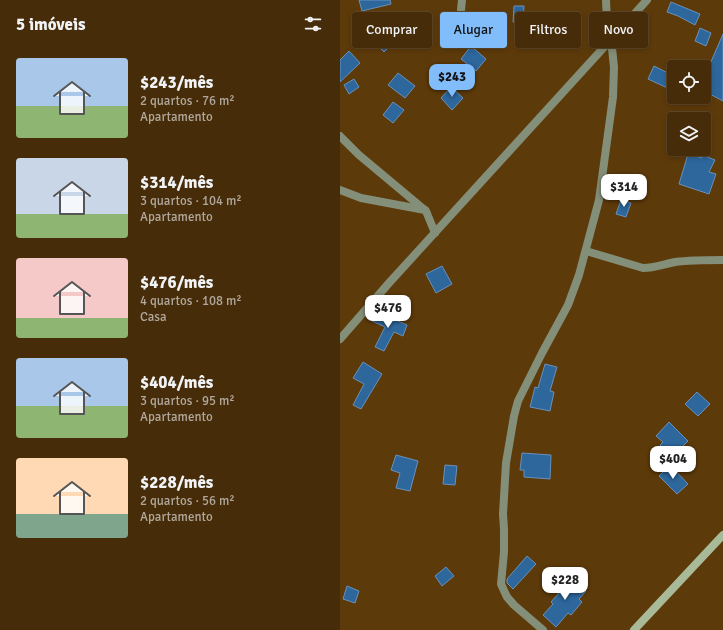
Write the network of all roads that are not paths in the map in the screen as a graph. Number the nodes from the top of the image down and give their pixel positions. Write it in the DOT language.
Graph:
graph roads {
  1 [pos="462,0"];
  2 [pos="606,0"];
  3 [pos="647,0"];
  4 [pos="461,10"];
  5 [pos="606,12"];
  6 [pos="636,12"];
  7 [pos="603,48"];
  8 [pos="612,48"];
  9 [pos="340,136"];
  10 [pos="340,190"];
  11 [pos="426,211"];
  12 [pos="435,233"];
  13 [pos="586,251"];
  14 [pos="723,260"];
  15 [pos="340,339"];
  16 [pos="723,534"];
  17 [pos="543,630"];
  18 [pos="634,630"];
  1 -- 4 [label="street"];
  2 -- 5 [label="street"];
  3 -- 6 [label="street"];
  7 -- 12 [label="street"];
  8 -- 13 [label="street"];
  9 -- 11 [label="street"];
  10 -- 11 [label="street"];
  11 -- 12 [label="street"];
  12 -- 15 [label="street"];
  13 -- 14 [label="street"];
  13 -- 17 [label="street"];
  16 -- 18 [label="street"];
}
